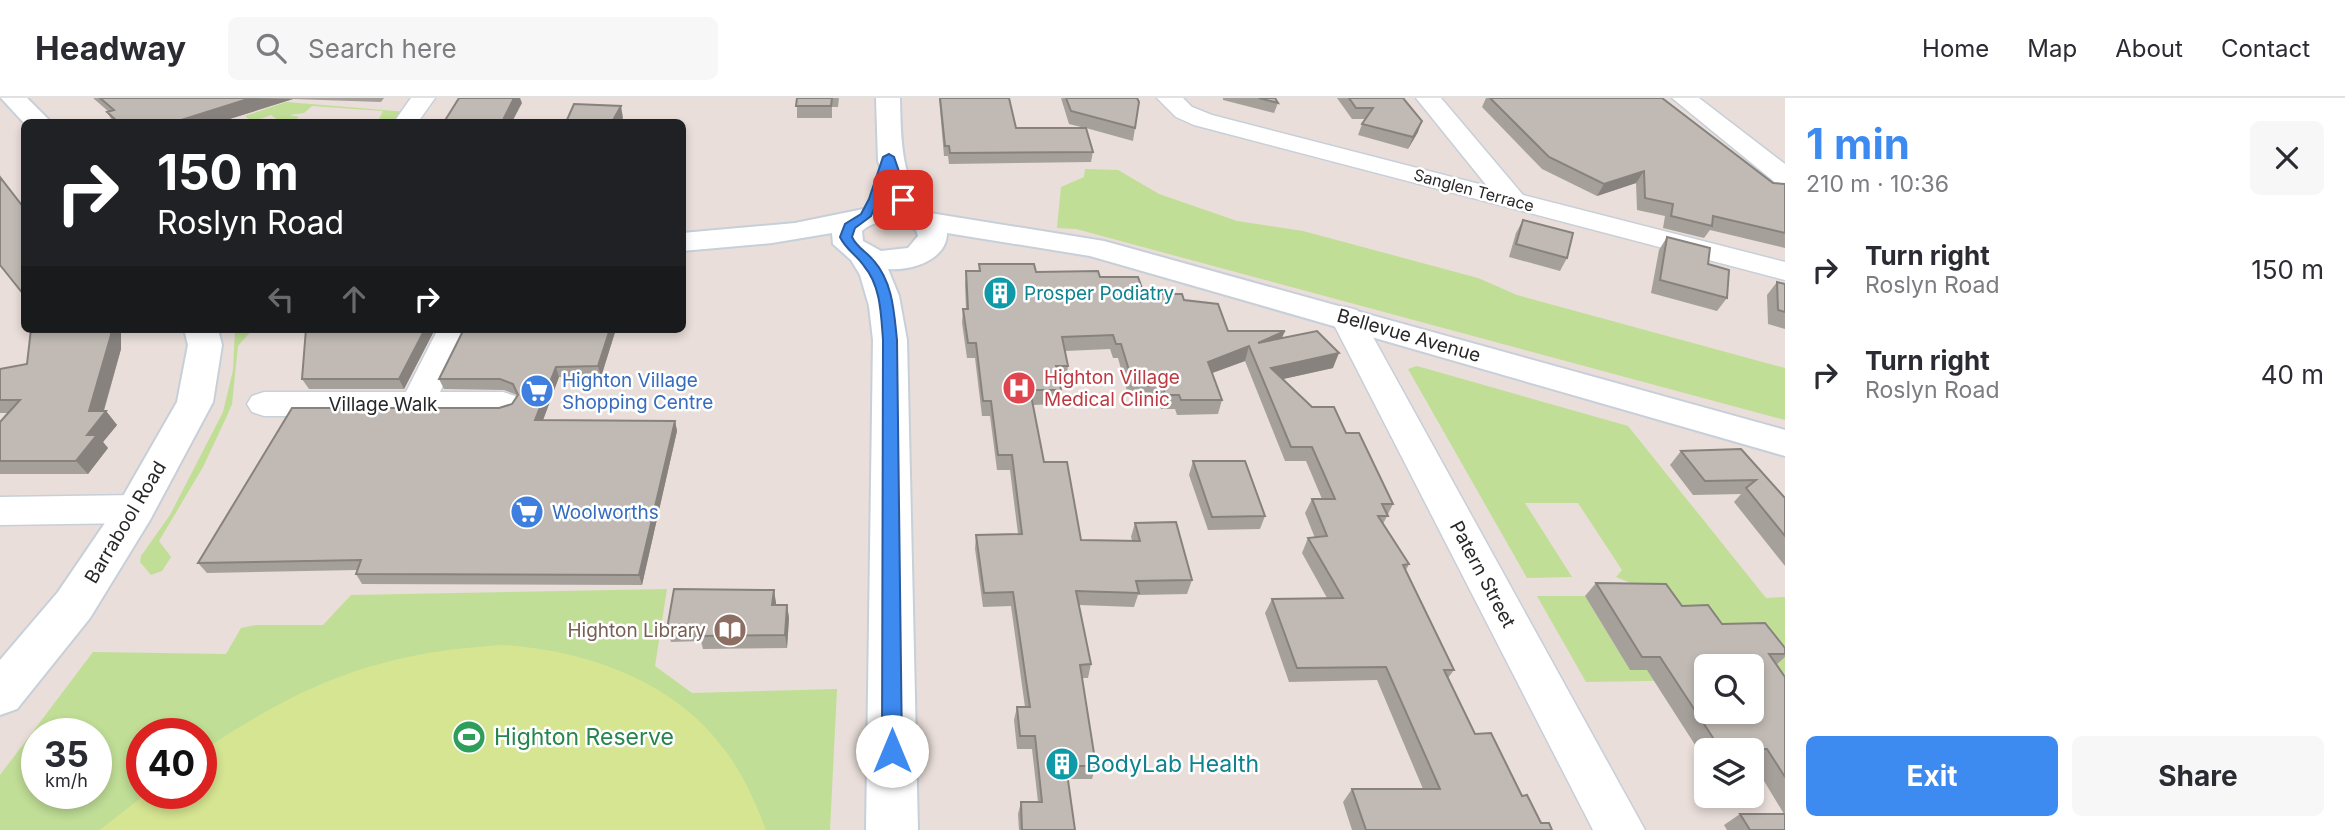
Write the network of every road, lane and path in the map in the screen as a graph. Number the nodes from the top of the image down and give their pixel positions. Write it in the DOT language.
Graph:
graph roads {
  1 [pos="13,98"];
  2 [pos="423,98"];
  3 [pos="888,98"];
  4 [pos="1170,98"];
  5 [pos="1429,98"];
  6 [pos="1684,98"];
  7 [pos="35,119"];
  8 [pos="408,119"];
  9 [pos="889,157"];
  10 [pos="1785,177"];
  11 [pos="1513,200"];
  12 [pos="863,217"];
  13 [pos="919,219"];
  14 [pos="1030,237"];
  15 [pos="756,238"];
  16 [pos="686,242"];
  17 [pos="861,254"];
  18 [pos="919,254"];
  19 [pos="1785,271"];
  20 [pos="1346,317"];
  21 [pos="452,333"];
  22 [pos="210,334"];
  23 [pos="890,340"];
  24 [pos="264,404"];
  25 [pos="503,404"];
  26 [pos="417,405"];
  27 [pos="1785,443"];
  28 [pos="136,509"];
  29 [pos="0,511"];
  30 [pos="0,694"];
  31 [pos="892,830"];
  32 [pos="1620,830"];
  1 -- 7 [label="street"];
  2 -- 8 [label="street"];
  3 -- 9 [label="street"];
  4 -- 11 [label="street, Sanglen Terrace"];
  5 -- 11 [label="street"];
  6 -- 10 [label="street"];
  9 -- 12 [label="street"];
  9 -- 13 [label="street"];
  11 -- 19 [label="street, Sanglen Terrace"];
  12 -- 13 [label="street, Bellevue Avenue"];
  12 -- 15 [label="street"];
  12 -- 17 [label="street"];
  13 -- 14 [label="street, Bellevue Avenue"];
  13 -- 18 [label="street"];
  14 -- 18 [label="street, Bellevue Avenue"];
  14 -- 20 [label="street, Bellevue Avenue"];
  15 -- 16 [label="street"];
  15 -- 17 [label="street"];
  17 -- 18 [label="street, Bellevue Avenue"];
  17 -- 23 [label="street"];
  18 -- 23 [label="street"];
  20 -- 27 [label="street, Bellevue Avenue"];
  20 -- 32 [label="street, Patern Street"];
  21 -- 26 [label="street"];
  22 -- 28 [label="street, Barrabool Road"];
  23 -- 31 [label="street"];
  24 -- 26 [label="street, Village Walk"];
  25 -- 26 [label="street, Village Walk"];
  28 -- 29 [label="street"];
  28 -- 30 [label="street, Barrabool Road"];
}
